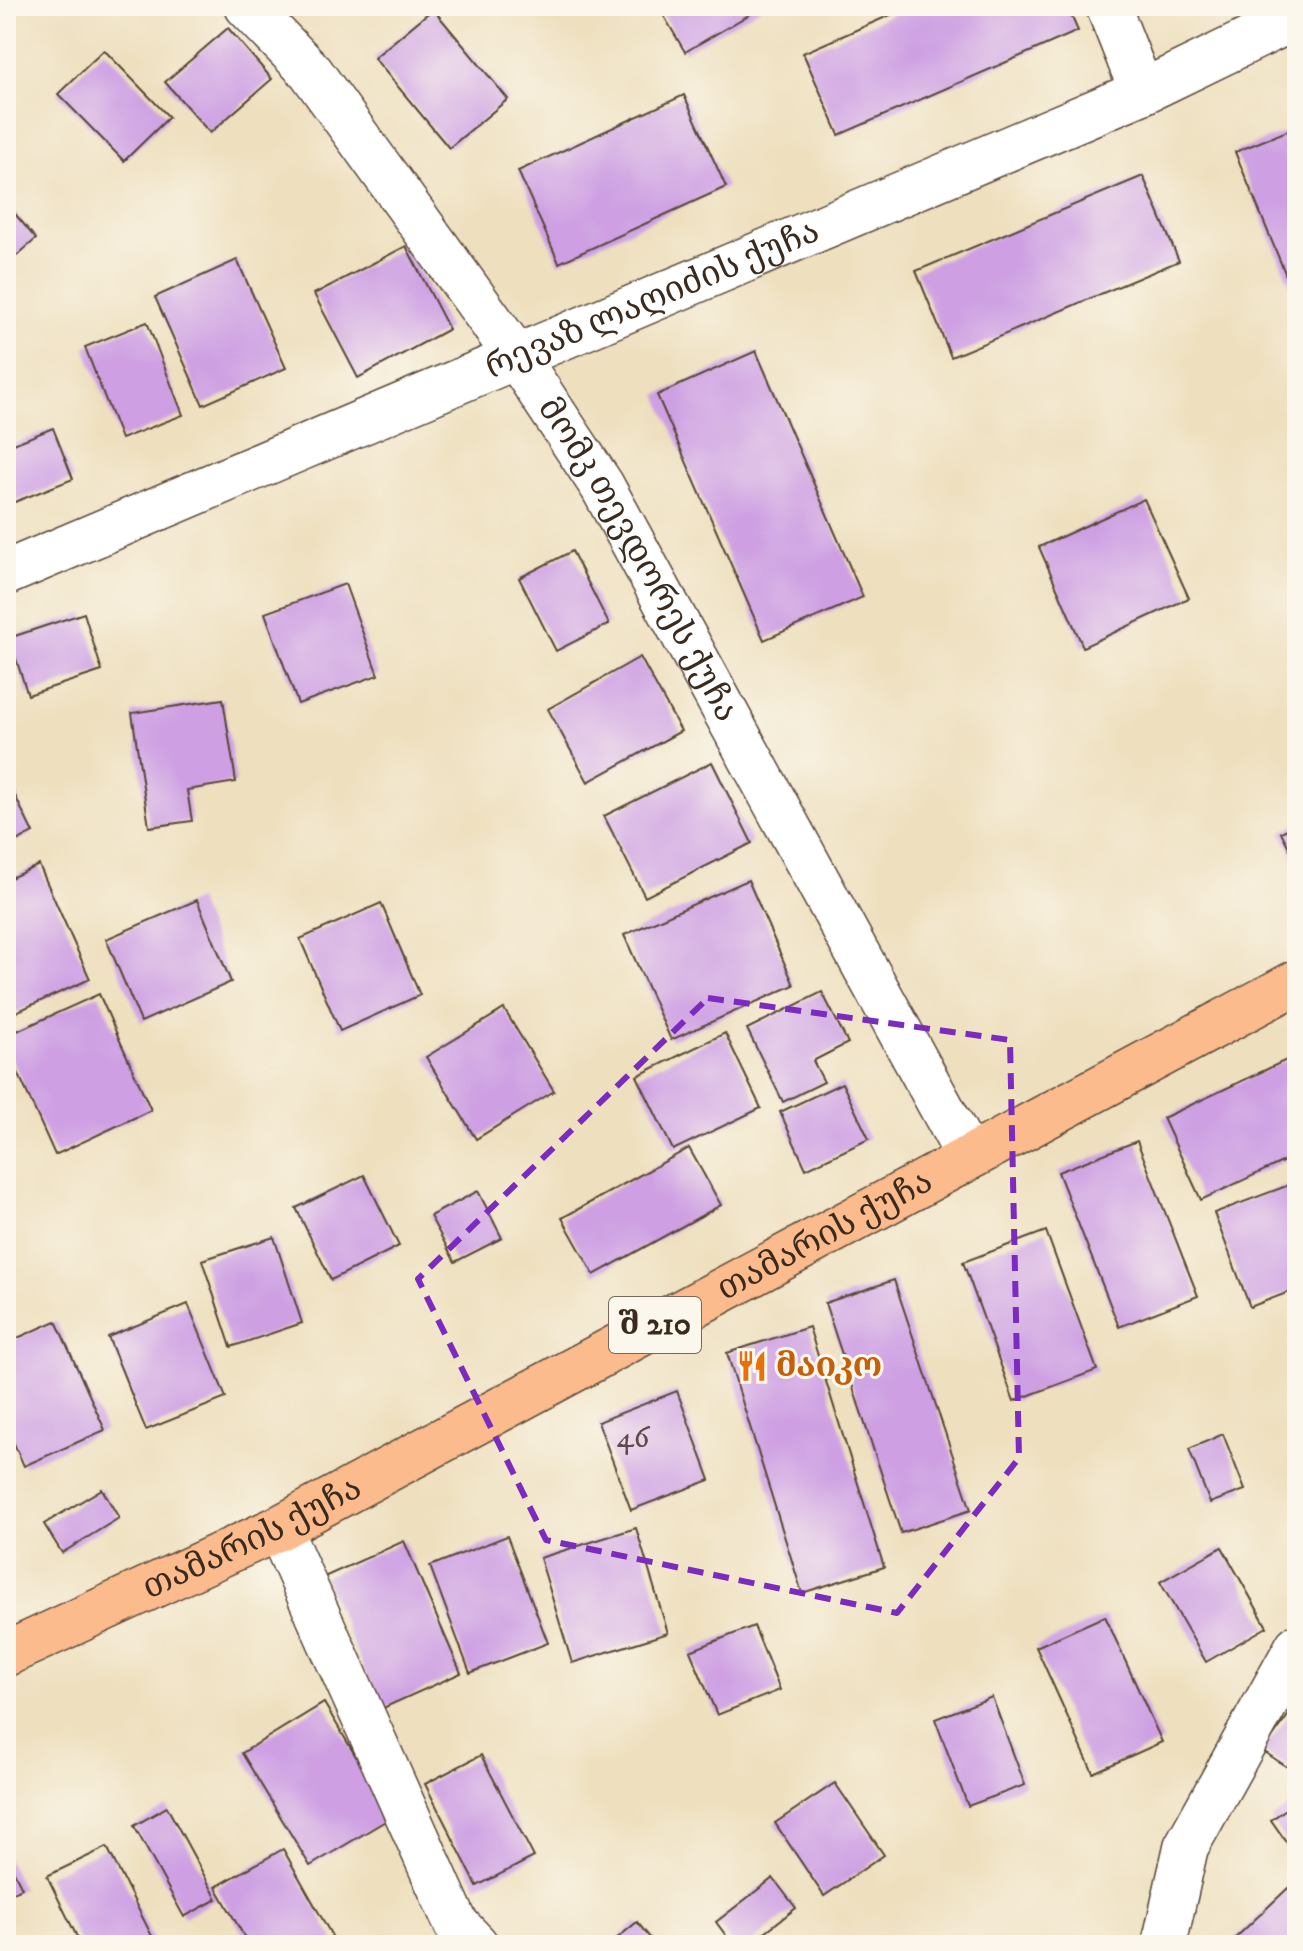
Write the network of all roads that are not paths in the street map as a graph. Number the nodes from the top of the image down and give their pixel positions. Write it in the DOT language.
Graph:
graph roads {
  1 [pos="247,6"];
  2 [pos="1108,6"];
  3 [pos="1297,17"];
  4 [pos="1142,92"];
  5 [pos="516,356"];
  6 [pos="6,573"];
  7 [pos="1296,984"];
  8 [pos="968,1156"];
  9 [pos="279,1528"];
  10 [pos="1297,1647"];
  11 [pos="6,1654"];
  12 [pos="476,1945"];
  13 [pos="1164,1945"];
  1 -- 5 [label="street, მომკ თევდორეს ქუჩა"];
  2 -- 4 [label="street"];
  3 -- 4 [label="street, რევაზ ლაღიძის ქუჩა"];
  4 -- 5 [label="street, რევაზ ლაღიძის ქუჩა"];
  5 -- 6 [label="street, რევაზ ლაღიძის ქუჩა"];
  5 -- 8 [label="street, მომკ თევდორეს ქუჩა"];
  7 -- 8 [label="main road, თამარის ქუჩა / შ 210"];
  8 -- 9 [label="main road, თამარის ქუჩა / შ 210"];
  9 -- 11 [label="main road, თამარის ქუჩა / შ 210"];
  9 -- 12 [label="street"];
  10 -- 13 [label="street"];
}
